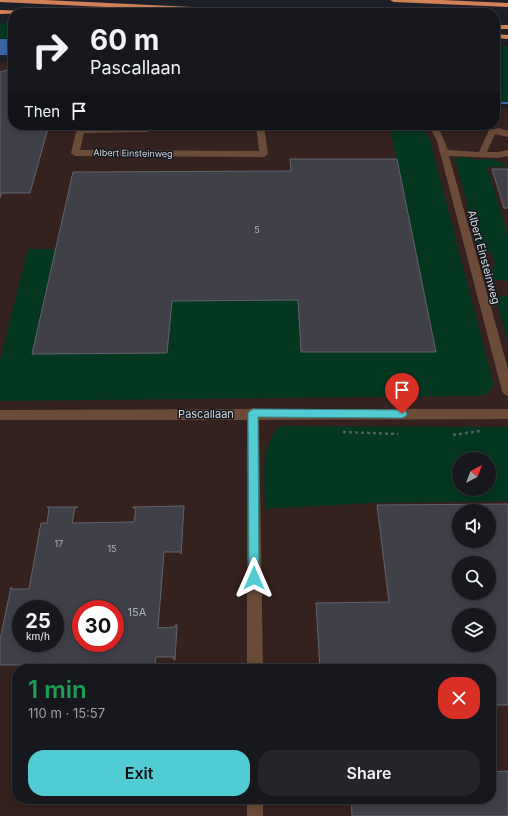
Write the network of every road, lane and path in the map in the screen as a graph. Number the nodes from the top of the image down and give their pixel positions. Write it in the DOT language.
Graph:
graph roads {
  1 [pos="0,0"];
  2 [pos="394,0"];
  3 [pos="508,5"];
  4 [pos="170,8"];
  5 [pos="80,130"];
  6 [pos="261,130"];
  7 [pos="436,130"];
  8 [pos="508,134"];
  9 [pos="444,153"];
  10 [pos="508,153"];
  11 [pos="482,154"];
  12 [pos="508,391"];
  13 [pos="253,413"];
  14 [pos="508,414"];
  15 [pos="0,415"];
  16 [pos="254,664"];
  17 [pos="255,804"];
  18 [pos="255,816"];
  1 -- 4 [label="highway"];
  2 -- 3 [label="highway"];
  5 -- 6 [label="street, Albert Einsteinweg"];
  7 -- 9 [label="street, Albert Einsteinweg"];
  8 -- 11 [label="street"];
  9 -- 11 [label="street"];
  9 -- 12 [label="street, Albert Einsteinweg"];
  10 -- 11 [label="street"];
  13 -- 14 [label="street, Pascallaan"];
  13 -- 15 [label="street, Pascallaan"];
  13 -- 16 [label="street"];
  17 -- 18 [label="street"];
}
